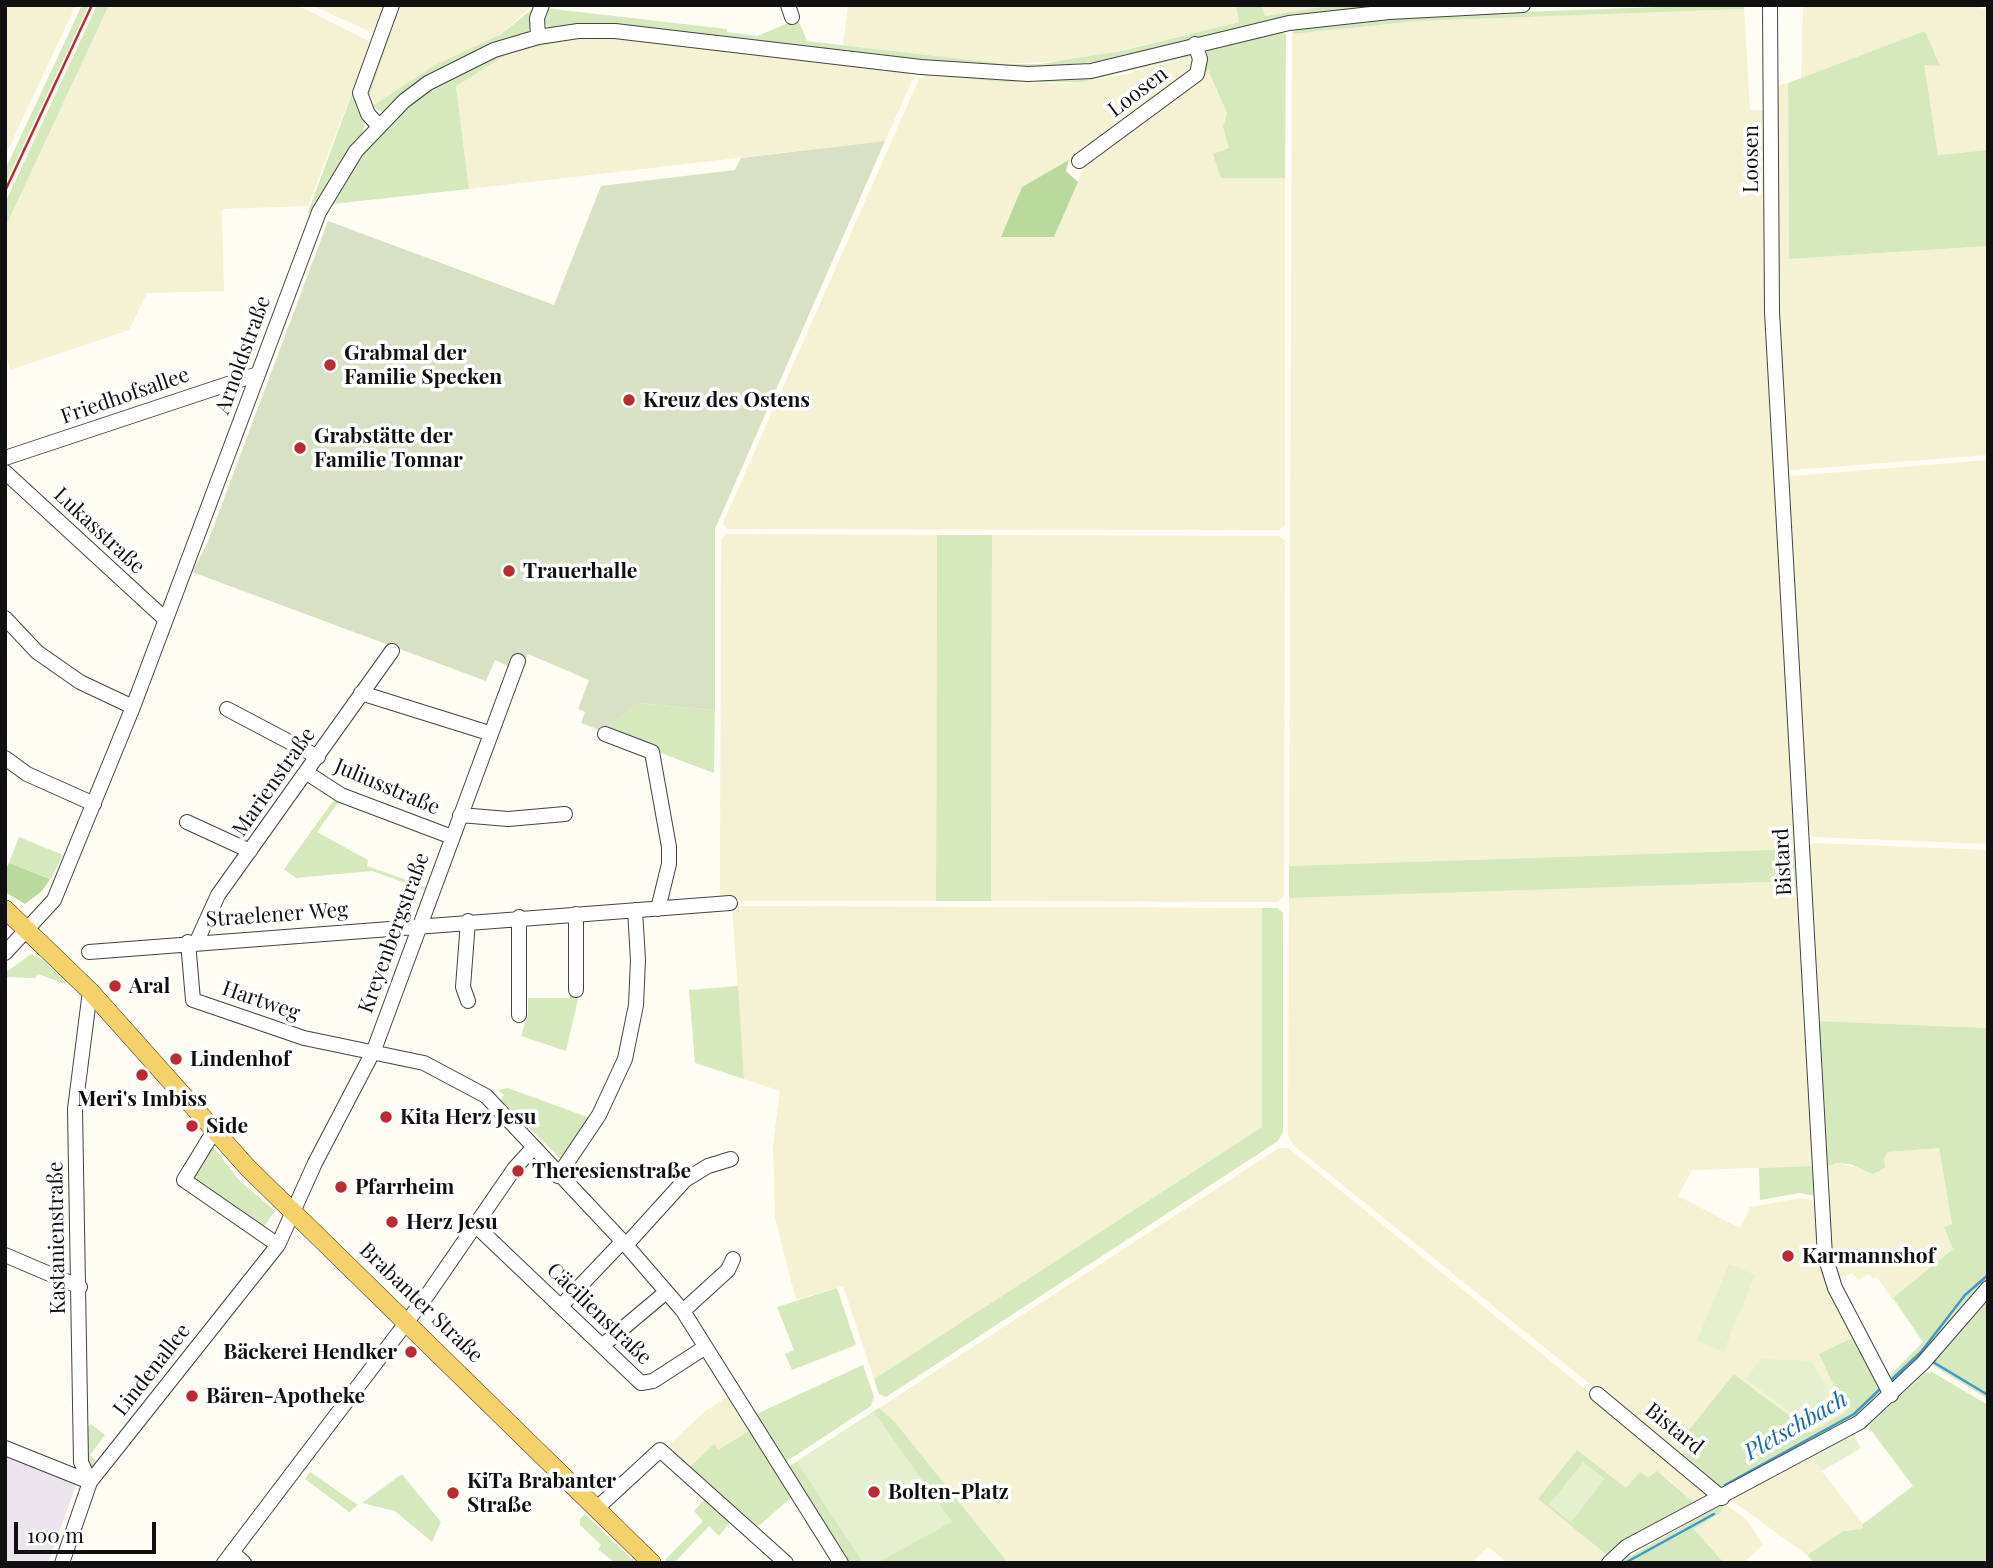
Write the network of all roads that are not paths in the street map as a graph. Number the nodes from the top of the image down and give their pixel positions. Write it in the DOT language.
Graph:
graph roads {
  1 [pos="392,5"];
  2 [pos="542,5"];
  3 [pos="1523,5"];
  4 [pos="1770,5"];
  5 [pos="538,37"];
  6 [pos="1195,44"];
  7 [pos="378,125"];
  8 [pos="1079,161"];
  9 [pos="1772,312"];
  10 [pos="258,374"];
  11 [pos="5,458"];
  12 [pos="5,472"];
  13 [pos="5,618"];
  14 [pos="165,619"];
  15 [pos="392,651"];
  16 [pos="518,661"];
  17 [pos="361,693"];
  18 [pos="133,707"];
  19 [pos="227,709"];
  20 [pos="489,733"];
  21 [pos="605,734"];
  22 [pos="318,757"];
  23 [pos="5,758"];
  24 [pos="307,773"];
  25 [pos="94,804"];
  26 [pos="565,814"];
  27 [pos="460,816"];
  28 [pos="187,822"];
  29 [pos="452,837"];
  30 [pos="250,852"];
  31 [pos="730,904"];
  32 [pos="5,909"];
  33 [pos="658,909"];
  34 [pos="635,910"];
  35 [pos="576,914"];
  36 [pos="519,917"];
  37 [pos="468,921"];
  38 [pos="417,926"];
  39 [pos="29,929"];
  40 [pos="193,942"];
  41 [pos="89,952"];
  42 [pos="5,953"];
  43 [pos="576,990"];
  44 [pos="90,991"];
  45 [pos="468,1002"];
  46 [pos="519,1015"];
  47 [pos="373,1051"];
  48 [pos="214,1131"];
  49 [pos="534,1147"];
  50 [pos="731,1159"];
  51 [pos="558,1175"];
  52 [pos="294,1212"];
  53 [pos="475,1225"];
  54 [pos="624,1244"];
  55 [pos="278,1245"];
  56 [pos="5,1255"];
  57 [pos="733,1259"];
  58 [pos="80,1287"];
  59 [pos="1988,1288"];
  60 [pos="665,1293"];
  61 [pos="561,1306"];
  62 [pos="683,1311"];
  63 [pos="407,1321"];
  64 [pos="603,1345"];
  65 [pos="704,1348"];
  66 [pos="1598,1394"];
  67 [pos="1891,1395"];
  68 [pos="5,1448"];
  69 [pos="90,1482"];
  70 [pos="1722,1498"];
  71 [pos="596,1509"];
  72 [pos="228,1557"];
  73 [pos="62,1563"];
  74 [pos="244,1563"];
  75 [pos="652,1563"];
  76 [pos="786,1563"];
  77 [pos="841,1563"];
  78 [pos="1609,1563"];
  1 -- 7 [label="street"];
  2 -- 5 [label="street"];
  3 -- 6 [label="street, Arnoldstraße"];
  4 -- 9 [label="street, Loosen"];
  5 -- 6 [label="street, Arnoldstraße"];
  5 -- 7 [label="street, Arnoldstraße"];
  6 -- 8 [label="street, Loosen"];
  7 -- 10 [label="street, Arnoldstraße"];
  9 -- 67 [label="street, Bistard"];
  10 -- 11 [label="street, Friedhofsallee"];
  10 -- 14 [label="street, Arnoldstraße"];
  12 -- 14 [label="street, Lukasstraße"];
  13 -- 18 [label="street"];
  14 -- 18 [label="street, Arnoldstraße"];
  15 -- 17 [label="street, Marienstraße"];
  16 -- 20 [label="street, Kreyenbergstraße"];
  17 -- 20 [label="street"];
  17 -- 22 [label="street, Marienstraße"];
  18 -- 25 [label="street, Arnoldstraße"];
  19 -- 22 [label="street"];
  20 -- 27 [label="street, Kreyenbergstraße"];
  21 -- 33 [label="street"];
  22 -- 24 [label="street, Marienstraße"];
  23 -- 25 [label="street"];
  24 -- 29 [label="street, Juliusstraße"];
  24 -- 30 [label="street, Marienstraße"];
  25 -- 39 [label="street, Arnoldstraße"];
  26 -- 27 [label="street"];
  27 -- 29 [label="street, Kreyenbergstraße"];
  28 -- 30 [label="street"];
  29 -- 38 [label="street, Kreyenbergstraße"];
  30 -- 40 [label="street, Marienstraße"];
  31 -- 33 [label="street, Straelener Weg"];
  32 -- 39 [label="main road, Brabanter Straße"];
  33 -- 34 [label="street, Straelener Weg"];
  34 -- 35 [label="street, Straelener Weg"];
  34 -- 51 [label="street"];
  35 -- 36 [label="street, Straelener Weg"];
  35 -- 43 [label="street"];
  36 -- 37 [label="street, Straelener Weg"];
  36 -- 46 [label="street"];
  37 -- 38 [label="street, Straelener Weg"];
  37 -- 45 [label="street"];
  38 -- 40 [label="street, Straelener Weg"];
  38 -- 47 [label="street, Kreyenbergstraße"];
  39 -- 42 [label="street, Arnoldstraße"];
  39 -- 44 [label="main road, Brabanter Straße"];
  40 -- 41 [label="street, Straelener Weg"];
  40 -- 47 [label="street, Hartweg"];
  44 -- 48 [label="main road, Brabanter Straße"];
  44 -- 58 [label="street, Kastanienstraße"];
  47 -- 49 [label="street"];
  47 -- 52 [label="street, Kreyenbergstraße"];
  48 -- 52 [label="main road, Brabanter Straße"];
  48 -- 55 [label="street"];
  49 -- 51 [label="street"];
  49 -- 53 [label="street"];
  50 -- 54 [label="street"];
  51 -- 54 [label="street"];
  52 -- 55 [label="street, Lindenallee"];
  52 -- 63 [label="main road, Brabanter Straße"];
  53 -- 61 [label="street, Cäcilienstraße"];
  53 -- 63 [label="street"];
  54 -- 60 [label="street"];
  54 -- 61 [label="street"];
  55 -- 69 [label="street, Lindenallee"];
  56 -- 58 [label="street"];
  57 -- 62 [label="street"];
  58 -- 69 [label="street, Kastanienstraße"];
  59 -- 67 [label="street"];
  60 -- 62 [label="street"];
  60 -- 64 [label="street"];
  61 -- 64 [label="street, Cäcilienstraße"];
  62 -- 65 [label="street"];
  63 -- 71 [label="main road, Brabanter Straße"];
  63 -- 72 [label="street"];
  64 -- 65 [label="street, Cäcilienstraße"];
  65 -- 77 [label="street"];
  66 -- 70 [label="street, Bistard"];
  67 -- 70 [label="street"];
  68 -- 69 [label="street"];
  69 -- 73 [label="street, Lindenallee"];
  70 -- 78 [label="street"];
  71 -- 75 [label="main road, Brabanter Straße"];
  71 -- 76 [label="street"];
  72 -- 74 [label="street"];
}
